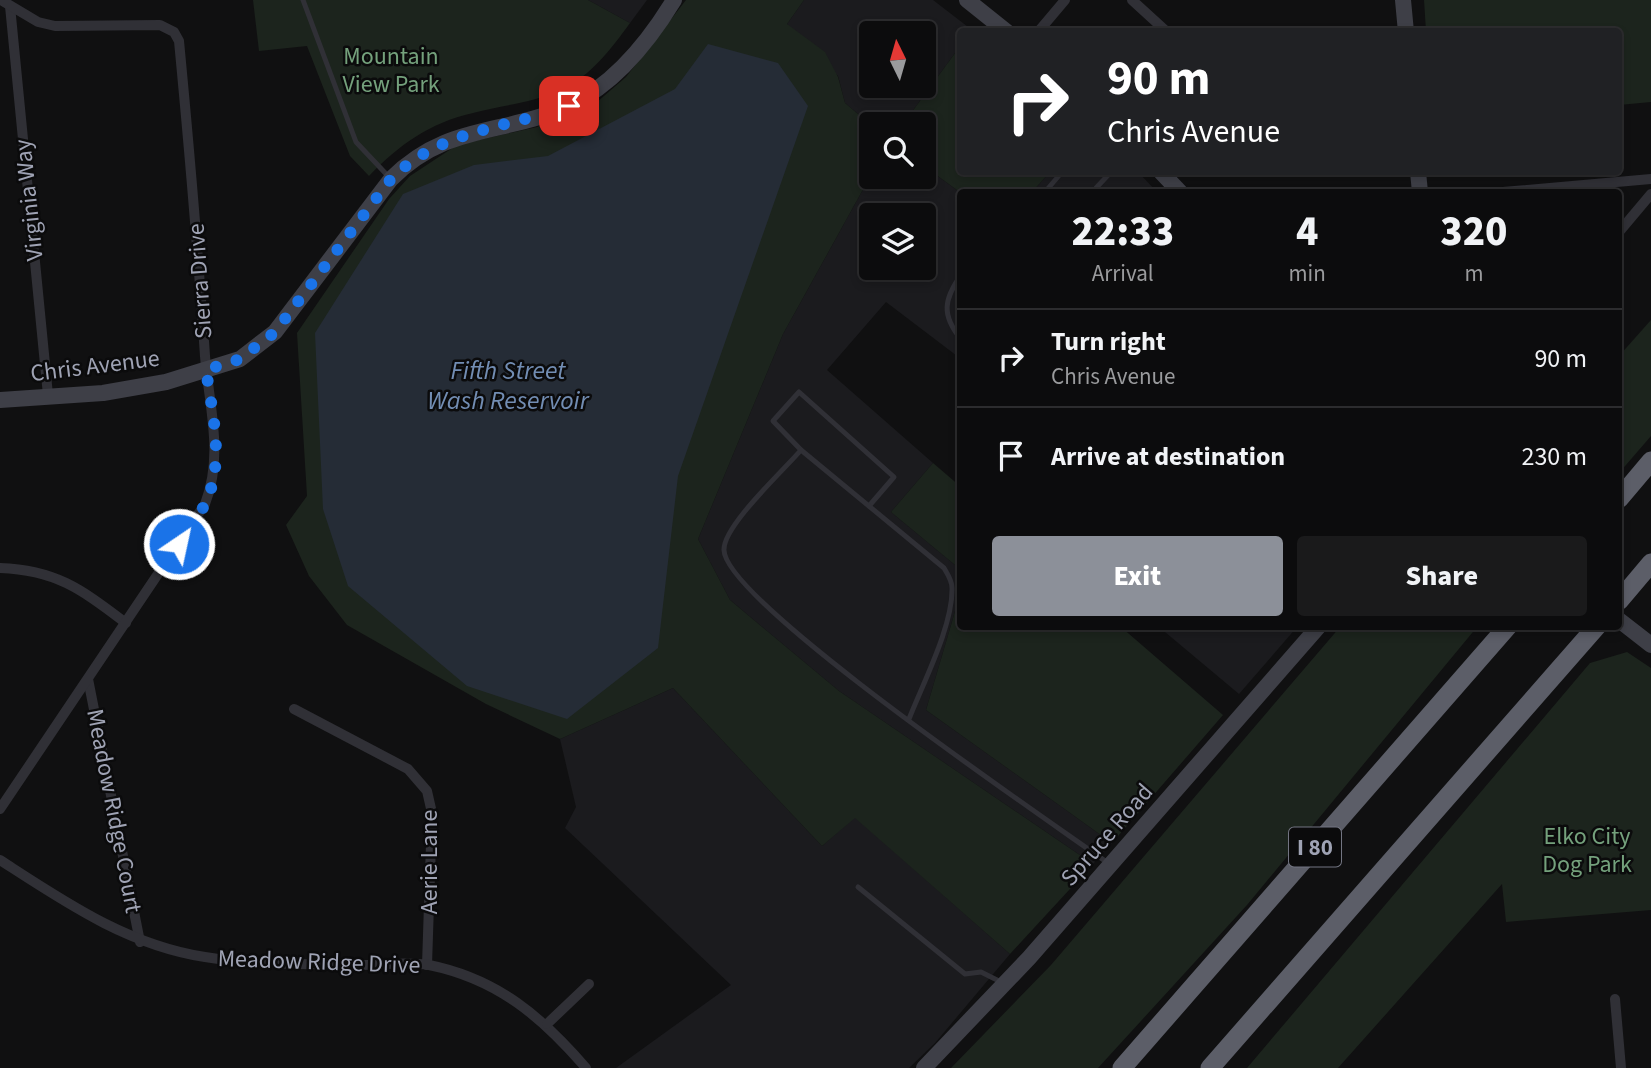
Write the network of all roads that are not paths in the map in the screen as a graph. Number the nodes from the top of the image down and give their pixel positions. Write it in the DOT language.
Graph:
graph roads {
  1 [pos="303,0"];
  2 [pos="674,0"];
  3 [pos="967,0"];
  4 [pos="1065,0"];
  5 [pos="1132,0"];
  6 [pos="1403,0"];
  7 [pos="6,3"];
  8 [pos="1002,28"];
  9 [pos="1041,28"];
  10 [pos="1163,28"];
  11 [pos="1406,28"];
  12 [pos="1059,175"];
  13 [pos="1108,175"];
  14 [pos="1164,175"];
  15 [pos="391,179"];
  16 [pos="1651,179"];
  17 [pos="1048,189"];
  18 [pos="1097,189"];
  19 [pos="1177,189"];
  20 [pos="1544,189"];
  21 [pos="1651,194"];
  22 [pos="1622,228"];
  23 [pos="957,281"];
  24 [pos="957,334"];
  25 [pos="206,370"];
  26 [pos="48,395"];
  27 [pos="0,400"];
  28 [pos="801,450"];
  29 [pos="1651,461"];
  30 [pos="1622,495"];
  31 [pos="869,506"];
  32 [pos="1648,566"];
  33 [pos="0,568"];
  34 [pos="1622,597"];
  35 [pos="1622,622"];
  36 [pos="126,623"];
  37 [pos="1316,630"];
  38 [pos="1504,630"];
  39 [pos="1594,630"];
  40 [pos="1651,646"];
  41 [pos="88,679"];
  42 [pos="294,709"];
  43 [pos="909,719"];
  44 [pos="0,809"];
  45 [pos="0,860"];
  46 [pos="1111,864"];
  47 [pos="858,887"];
  48 [pos="140,942"];
  49 [pos="427,965"];
  50 [pos="589,984"];
  51 [pos="1004,984"];
  52 [pos="1615,999"];
  53 [pos="547,1024"];
  54 [pos="586,1068"];
  55 [pos="924,1068"];
  56 [pos="1122,1068"];
  57 [pos="1210,1068"];
  58 [pos="1621,1068"];
  1 -- 15 [label="lane"];
  2 -- 15 [label="street, Chris Avenue"];
  3 -- 8 [label="street"];
  4 -- 9 [label="street"];
  5 -- 10 [label="street"];
  6 -- 11 [label="street"];
  7 -- 25 [label="street, Sierra Drive"];
  7 -- 26 [label="street, Virginia Way"];
  12 -- 17 [label="lane"];
  13 -- 18 [label="lane"];
  14 -- 19 [label="street"];
  15 -- 25 [label="street, Chris Avenue"];
  16 -- 20 [label="street"];
  21 -- 22 [label="street"];
  23 -- 24 [label="lane"];
  25 -- 26 [label="street, Chris Avenue"];
  25 -- 36 [label="street, Sierra Drive"];
  26 -- 27 [label="street, Chris Avenue"];
  28 -- 31 [label="lane"];
  28 -- 31 [label="lane"];
  28 -- 43 [label="lane"];
  29 -- 30 [label="highway"];
  31 -- 43 [label="lane"];
  32 -- 34 [label="highway"];
  33 -- 36 [label="street"];
  35 -- 40 [label="street"];
  36 -- 41 [label="street, Sierra Drive"];
  37 -- 46 [label="street, Spruce Road"];
  38 -- 56 [label="highway, I 80"];
  39 -- 57 [label="highway, I 80"];
  41 -- 44 [label="street, Sierra Drive"];
  41 -- 48 [label="street, Meadow Ridge Court"];
  42 -- 49 [label="street, Aerie Lane"];
  43 -- 46 [label="lane"];
  45 -- 48 [label="street, Meadow Ridge Drive"];
  46 -- 51 [label="street, Spruce Road"];
  47 -- 51 [label="lane"];
  48 -- 49 [label="street, Meadow Ridge Drive"];
  49 -- 53 [label="street, Meadow Ridge Drive"];
  50 -- 53 [label="street"];
  51 -- 55 [label="street, Spruce Road"];
  52 -- 58 [label="street"];
  53 -- 54 [label="street, Meadow Ridge Drive"];
}
